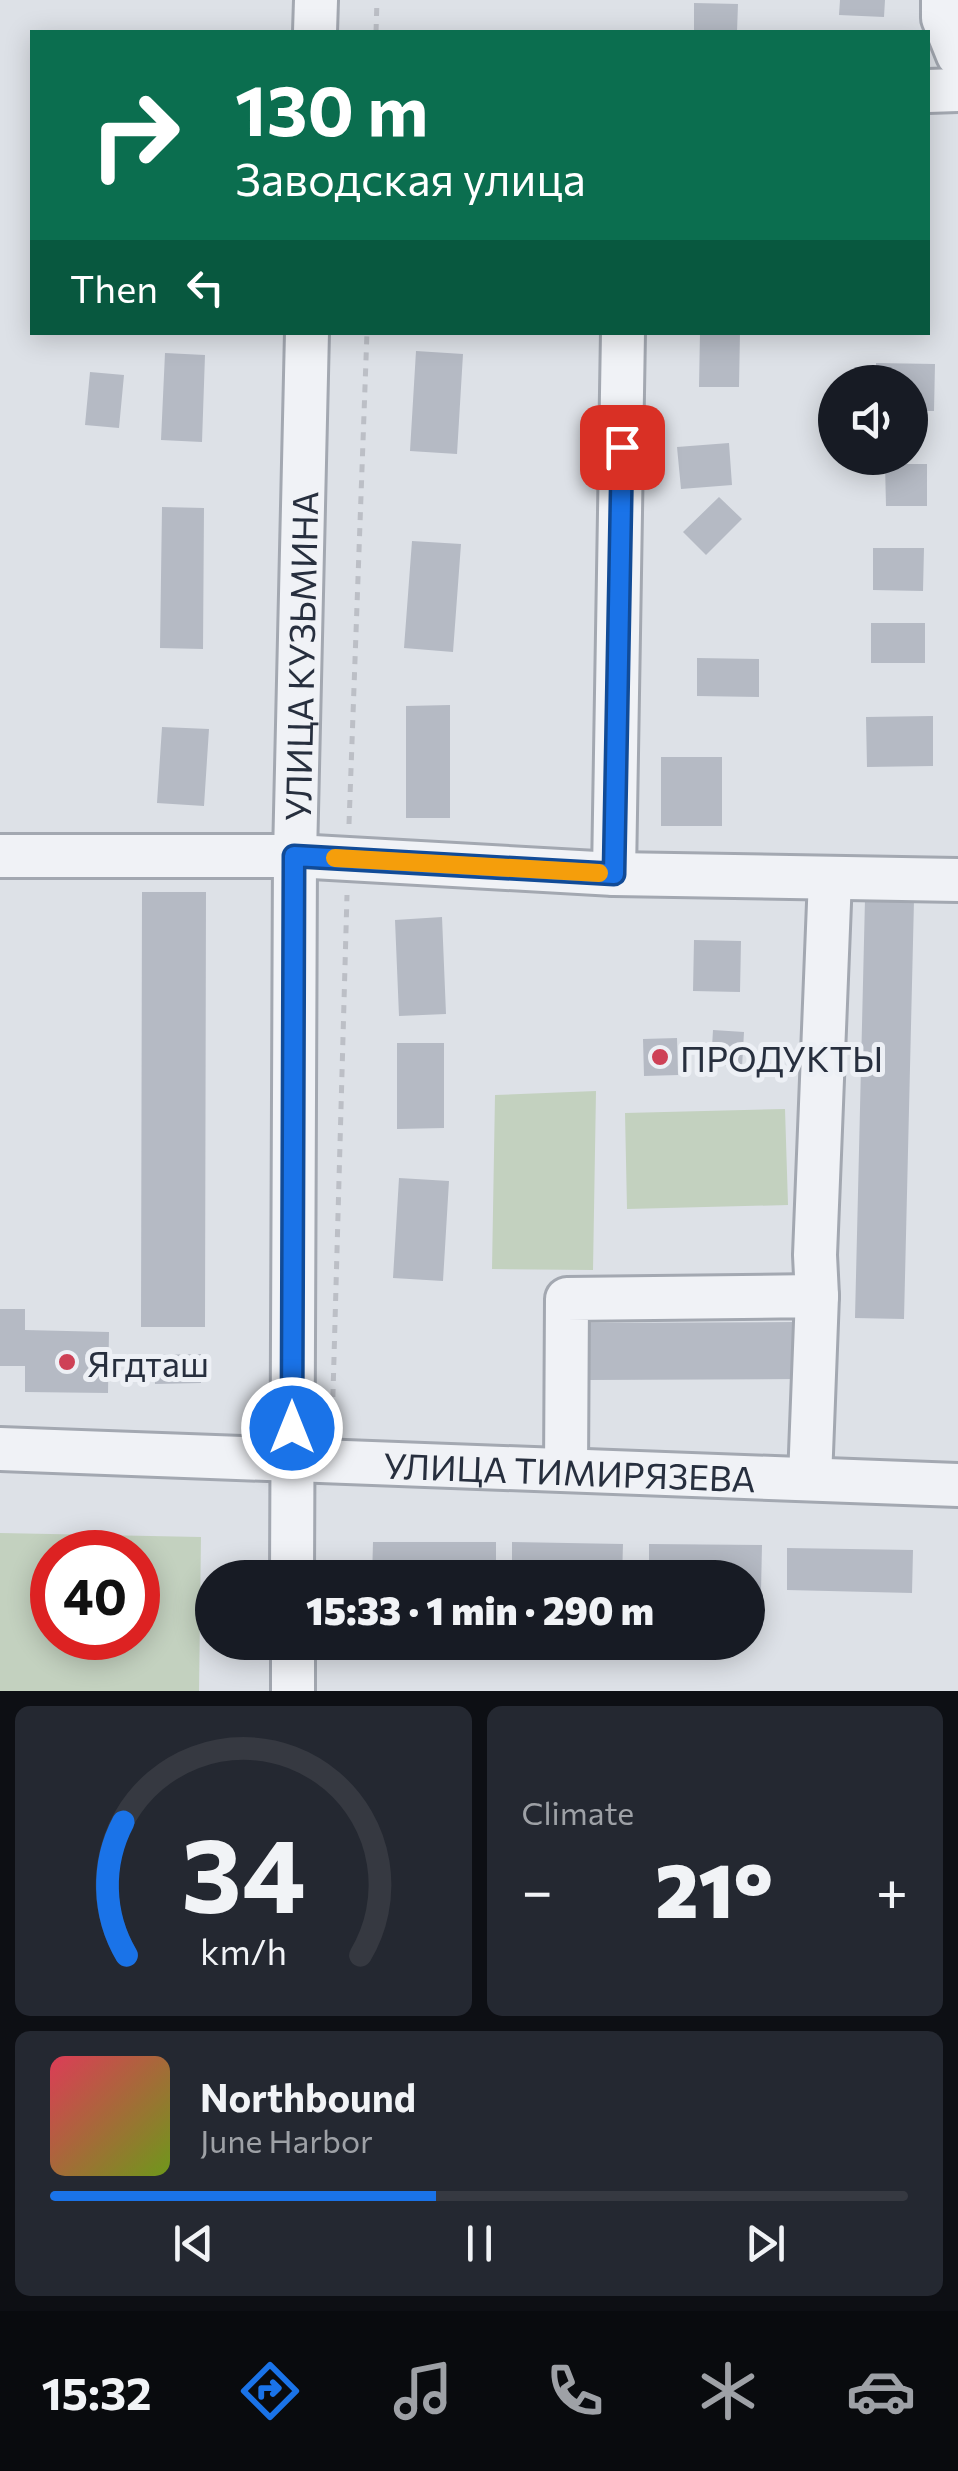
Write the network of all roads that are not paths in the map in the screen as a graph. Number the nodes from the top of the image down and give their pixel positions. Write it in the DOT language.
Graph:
graph roads {
  1 [pos="316,0"];
  2 [pos="943,0"];
  3 [pos="315,30"];
  4 [pos="958,55"];
  5 [pos="958,90"];
  6 [pos="930,92"];
  7 [pos="307,335"];
  8 [pos="623,335"];
  9 [pos="0,856"];
  10 [pos="294,856"];
  11 [pos="614,874"];
  12 [pos="830,878"];
  13 [pos="958,880"];
  14 [pos="817,1296"];
  15 [pos="0,1449"];
  16 [pos="312,1461"];
  17 [pos="566,1470"];
  18 [pos="810,1479"];
  19 [pos="958,1484"];
  20 [pos="295,1560"];
  21 [pos="292,1660"];
  22 [pos="293,1691"];
  1 -- 3 [label="street"];
  2 -- 4 [label="street"];
  5 -- 6 [label="street"];
  7 -- 10 [label="street, УЛИЦА КУЗЬМИНА"];
  8 -- 11 [label="street"];
  9 -- 10 [label="street"];
  10 -- 11 [label="street"];
  10 -- 16 [label="street, УЛИЦА КУЗЬМИНА"];
  11 -- 12 [label="street"];
  12 -- 13 [label="street"];
  12 -- 14 [label="street"];
  14 -- 17 [label="street"];
  14 -- 18 [label="street"];
  15 -- 16 [label="street, УЛИЦА ТИМИРЯЗЕВА"];
  16 -- 17 [label="street, УЛИЦА ТИМИРЯЗЕВА"];
  16 -- 20 [label="street, УЛИЦА КУЗЬМИНА"];
  17 -- 18 [label="street, УЛИЦА ТИМИРЯЗЕВА"];
  18 -- 19 [label="street, УЛИЦА ТИМИРЯЗЕВА"];
  21 -- 22 [label="street"];
}
